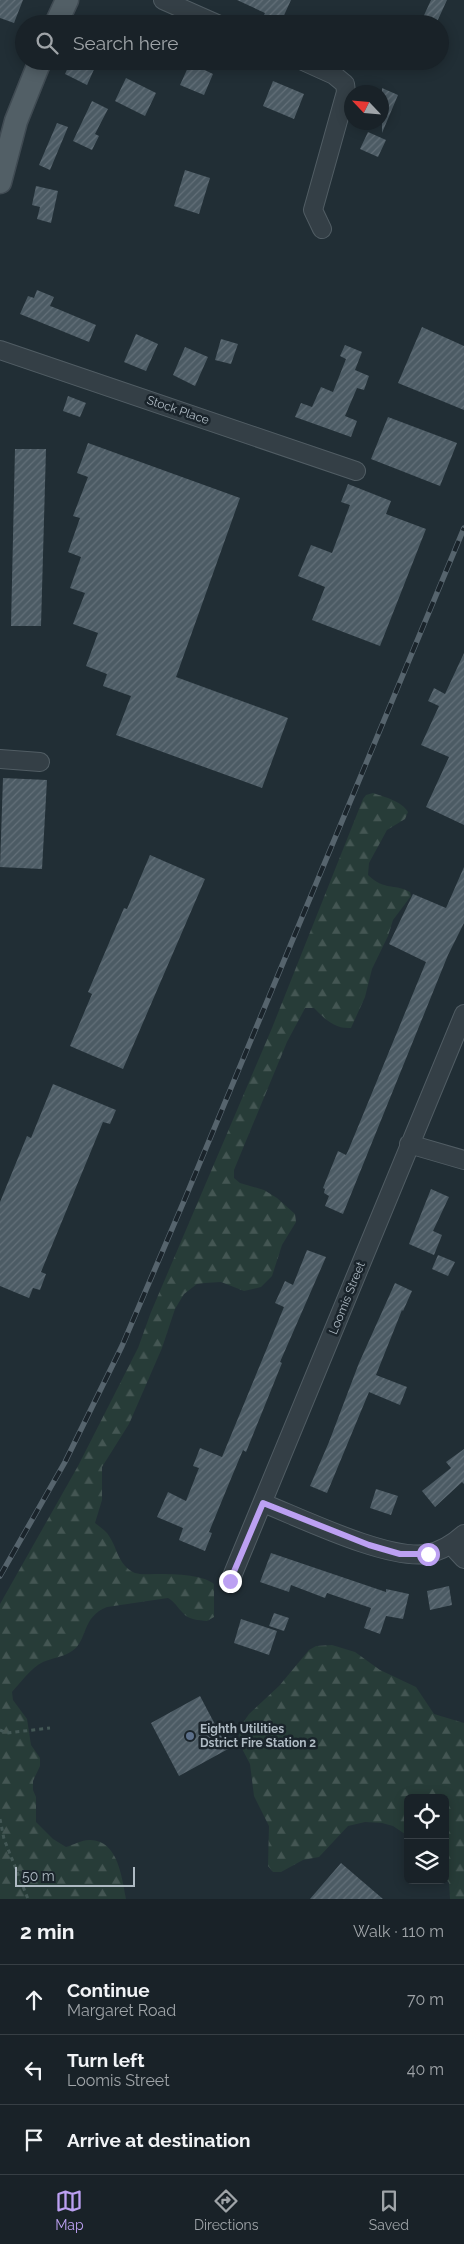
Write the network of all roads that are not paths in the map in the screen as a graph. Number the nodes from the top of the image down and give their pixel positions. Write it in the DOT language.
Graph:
graph roads {
  1 [pos="67,0"];
  2 [pos="162,0"];
  3 [pos="60,15"];
  4 [pos="196,15"];
  5 [pos="36,70"];
  6 [pos="323,70"];
  7 [pos="0,182"];
  8 [pos="322,229"];
  9 [pos="0,350"];
  10 [pos="356,471"];
  11 [pos="0,759"];
  12 [pos="40,762"];
  13 [pos="464,1014"];
  14 [pos="409,1144"];
  15 [pos="464,1160"];
  16 [pos="263,1503"];
  17 [pos="458,1539"];
  18 [pos="464,1559"];
  19 [pos="230,1581"];
  1 -- 3 [label="main road"];
  2 -- 4 [label="street"];
  5 -- 7 [label="main road"];
  6 -- 8 [label="street"];
  9 -- 10 [label="street, Stock Place"];
  11 -- 12 [label="street"];
  13 -- 14 [label="street, Loomis Street"];
  14 -- 15 [label="street"];
  14 -- 16 [label="street, Loomis Street"];
  16 -- 17 [label="street"];
  16 -- 19 [label="street, Loomis Street"];
  17 -- 18 [label="street"];
}
